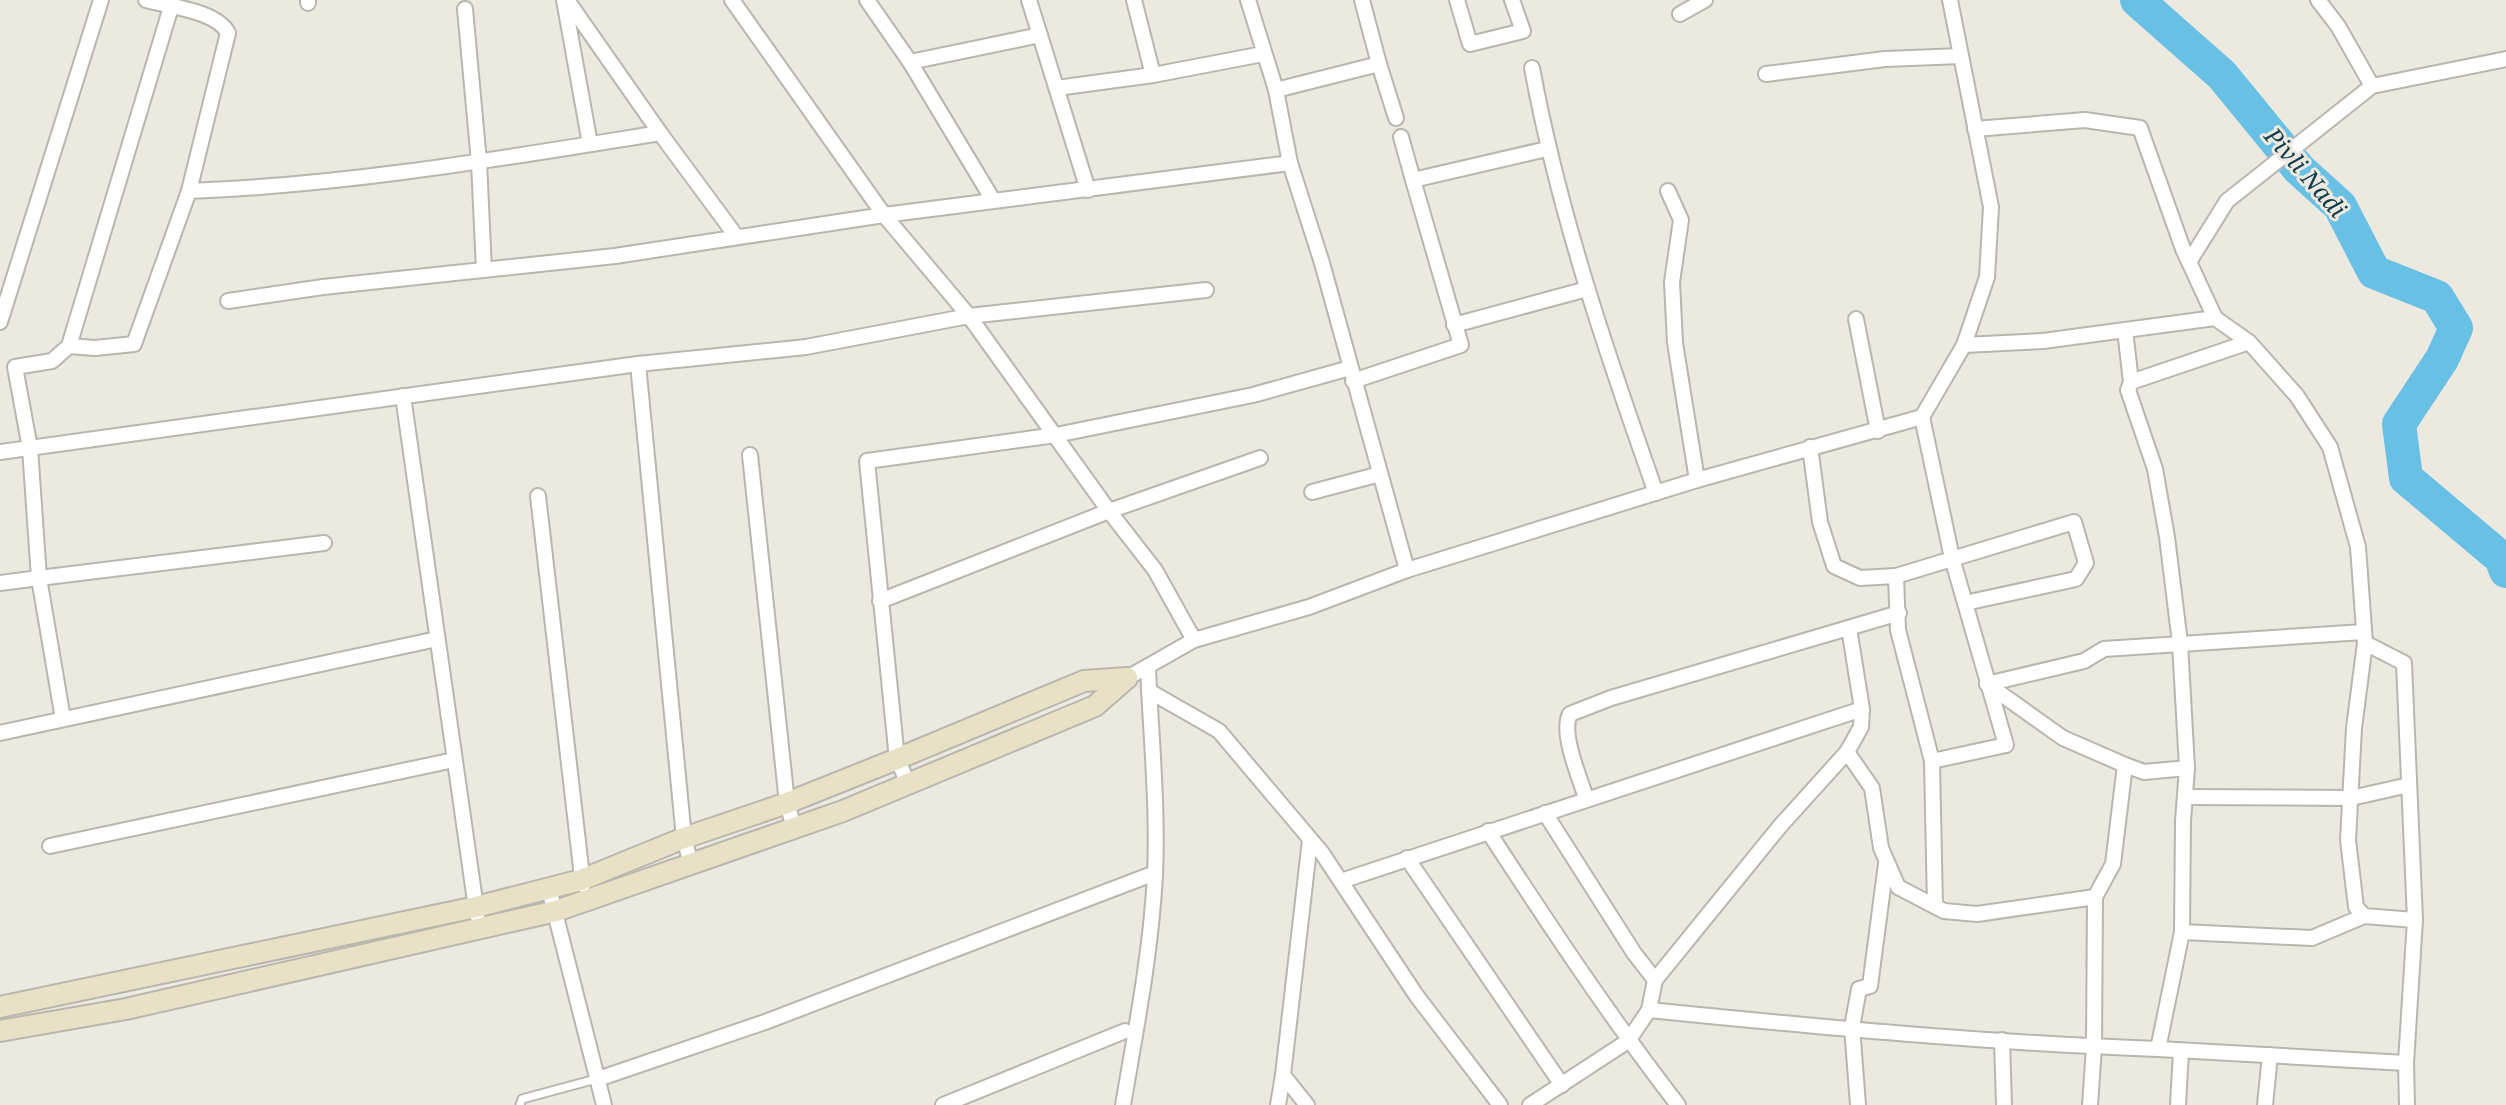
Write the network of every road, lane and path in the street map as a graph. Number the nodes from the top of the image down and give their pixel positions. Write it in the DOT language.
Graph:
graph roads {
  1 [pos="101,0"];
  2 [pos="146,0"];
  3 [pos="566,0"];
  4 [pos="732,0"];
  5 [pos="867,0"];
  6 [pos="1029,0"];
  7 [pos="1134,0"];
  8 [pos="1248,0"];
  9 [pos="1362,0"];
  10 [pos="1457,0"];
  11 [pos="1512,0"];
  12 [pos="1705,0"];
  13 [pos="1950,0"];
  14 [pos="2318,1"];
  15 [pos="195,6"];
  16 [pos="171,7"];
  17 [pos="465,9"];
  18 [pos="1680,14"];
  19 [pos="1040,35"];
  20 [pos="1263,54"];
  21 [pos="1961,56"];
  22 [pos="2506,59"];
  23 [pos="910,62"];
  24 [pos="1379,64"];
  25 [pos="1532,68"];
  26 [pos="1766,74"];
  27 [pos="1153,75"];
  28 [pos="2372,86"];
  29 [pos="1057,88"];
  30 [pos="1276,90"];
  31 [pos="1396,118"];
  32 [pos="1975,129"];
  33 [pos="660,133"];
  34 [pos="1401,137"];
  35 [pos="590,144"];
  36 [pos="1547,149"];
  37 [pos="479,162"];
  38 [pos="1290,163"];
  39 [pos="1413,180"];
  40 [pos="1088,190"];
  41 [pos="189,191"];
  42 [pos="1668,191"];
  43 [pos="993,200"];
  44 [pos="884,215"];
  45 [pos="736,236"];
  46 [pos="2189,262"];
  47 [pos="484,270"];
  48 [pos="1587,289"];
  49 [pos="1206,290"];
  50 [pos="228,301"];
  51 [pos="969,316"];
  52 [pos="2215,318"];
  53 [pos="1856,319"];
  54 [pos="0,322"];
  55 [pos="1454,325"];
  56 [pos="2125,330"];
  57 [pos="2249,342"];
  58 [pos="1964,345"];
  59 [pos="69,346"];
  60 [pos="638,364"];
  61 [pos="7,366"];
  62 [pos="1351,374"];
  63 [pos="2131,382"];
  64 [pos="403,396"];
  65 [pos="1922,417"];
  66 [pos="1878,431"];
  67 [pos="1056,435"];
  68 [pos="1810,447"];
  69 [pos="30,448"];
  70 [pos="0,452"];
  71 [pos="750,455"];
  72 [pos="1260,458"];
  73 [pos="1380,474"];
  74 [pos="1697,480"];
  75 [pos="1312,492"];
  76 [pos="1656,493"];
  77 [pos="538,496"];
  78 [pos="1109,511"];
  79 [pos="324,543"];
  80 [pos="1952,558"];
  81 [pos="1407,570"];
  82 [pos="1896,576"];
  83 [pos="39,578"];
  84 [pos="0,583"];
  85 [pos="880,601"];
  86 [pos="1965,603"];
  87 [pos="1899,613"];
  88 [pos="1849,628"];
  89 [pos="2364,638"];
  90 [pos="437,639"];
  91 [pos="1194,640"];
  92 [pos="2180,643"];
  93 [pos="1148,668"];
  94 [pos="1127,678"];
  95 [pos="1987,684"];
  96 [pos="1149,691"];
  97 [pos="1862,709"];
  98 [pos="63,719"];
  99 [pos="0,733"];
  100 [pos="1847,752"];
  101 [pos="897,759"];
  102 [pos="454,760"];
  103 [pos="1932,761"];
  104 [pos="2125,765"];
  105 [pos="2187,768"];
  106 [pos="908,783"];
  107 [pos="2409,785"];
  108 [pos="2185,797"];
  109 [pos="1586,798"];
  110 [pos="2351,798"];
  111 [pos="787,803"];
  112 [pos="1545,813"];
  113 [pos="794,828"];
  114 [pos="1488,831"];
  115 [pos="684,838"];
  116 [pos="1310,840"];
  117 [pos="50,846"];
  118 [pos="1407,858"];
  119 [pos="1886,859"];
  120 [pos="691,864"];
  121 [pos="1155,873"];
  122 [pos="581,880"];
  123 [pos="1341,881"];
  124 [pos="549,889"];
  125 [pos="2095,897"];
  126 [pos="587,901"];
  127 [pos="1935,906"];
  128 [pos="476,907"];
  129 [pos="556,911"];
  130 [pos="2364,916"];
  131 [pos="2415,920"];
  132 [pos="480,929"];
  133 [pos="2182,932"];
  134 [pos="1655,980"];
  135 [pos="0,1007"];
  136 [pos="1649,1010"];
  137 [pos="1852,1027"];
  138 [pos="0,1031"];
  139 [pos="1125,1031"];
  140 [pos="2002,1040"];
  141 [pos="1628,1041"];
  142 [pos="2094,1047"];
  143 [pos="2158,1049"];
  144 [pos="2181,1051"];
  145 [pos="2270,1055"];
  146 [pos="2406,1063"];
  147 [pos="1283,1075"];
  148 [pos="598,1079"];
  149 [pos="1562,1085"];
  150 [pos="520,1105"];
  151 [pos="604,1105"];
  152 [pos="943,1105"];
  153 [pos="1123,1105"];
  154 [pos="1278,1105"];
  155 [pos="1307,1105"];
  156 [pos="1500,1105"];
  157 [pos="1530,1105"];
  158 [pos="1678,1105"];
  159 [pos="1858,1105"];
  160 [pos="2004,1105"];
  161 [pos="2090,1105"];
  162 [pos="2178,1105"];
  163 [pos="2265,1105"];
  164 [pos="2407,1105"];
  1 -- 54 [label="street"];
  2 -- 16 [label="street"];
  3 -- 33 [label="street"];
  3 -- 35 [label="street"];
  4 -- 44 [label="street"];
  5 -- 23 [label="street"];
  6 -- 19 [label="street"];
  7 -- 27 [label="street"];
  8 -- 20 [label="street"];
  9 -- 24 [label="street"];
  10 -- 11 [label="street"];
  12 -- 18 [label="street"];
  13 -- 21 [label="street"];
  14 -- 28 [label="street"];
  15 -- 16 [label="street"];
  15 -- 41 [label="street"];
  16 -- 59 [label="street"];
  17 -- 37 [label="street"];
  19 -- 23 [label="street"];
  19 -- 29 [label="street"];
  20 -- 27 [label="street"];
  20 -- 30 [label="street"];
  21 -- 26 [label="street"];
  21 -- 32 [label="street"];
  22 -- 28 [label="street"];
  23 -- 43 [label="street"];
  24 -- 30 [label="street"];
  24 -- 31 [label="street"];
  25 -- 36 [label="street"];
  27 -- 29 [label="street"];
  28 -- 46 [label="street"];
  29 -- 40 [label="street"];
  30 -- 38 [label="street"];
  32 -- 46 [label="street"];
  32 -- 58 [label="street"];
  33 -- 35 [label="street"];
  33 -- 45 [label="street"];
  34 -- 39 [label="street"];
  35 -- 37 [label="street"];
  36 -- 39 [label="street"];
  36 -- 48 [label="street"];
  37 -- 41 [label="street"];
  37 -- 47 [label="street"];
  38 -- 40 [label="street"];
  38 -- 62 [label="street"];
  39 -- 55 [label="street"];
  40 -- 43 [label="street"];
  41 -- 59 [label="street"];
  42 -- 74 [label="street"];
  43 -- 44 [label="street"];
  44 -- 45 [label="street"];
  44 -- 51 [label="street"];
  45 -- 47 [label="street"];
  46 -- 52 [label="street"];
  47 -- 50 [label="street"];
  48 -- 55 [label="street"];
  48 -- 76 [label="street"];
  49 -- 51 [label="street"];
  51 -- 60 [label="street"];
  51 -- 67 [label="street"];
  52 -- 56 [label="street"];
  52 -- 57 [label="street"];
  53 -- 66 [label="street"];
  55 -- 62 [label="street"];
  56 -- 58 [label="street"];
  56 -- 63 [label="street"];
  57 -- 63 [label="street"];
  57 -- 89 [label="street"];
  58 -- 65 [label="street"];
  59 -- 61 [label="street"];
  60 -- 64 [label="street"];
  60 -- 115 [label="street"];
  61 -- 69 [label="street"];
  62 -- 67 [label="street"];
  62 -- 73 [label="street"];
  63 -- 92 [label="street"];
  64 -- 69 [label="street"];
  64 -- 90 [label="street"];
  65 -- 66 [label="street"];
  65 -- 80 [label="street"];
  66 -- 68 [label="street"];
  67 -- 78 [label="street"];
  67 -- 85 [label="street"];
  68 -- 74 [label="street"];
  68 -- 82 [label="street"];
  69 -- 70 [label="street"];
  69 -- 83 [label="street"];
  71 -- 111 [label="street"];
  72 -- 78 [label="street"];
  73 -- 75 [label="street"];
  73 -- 81 [label="street"];
  74 -- 76 [label="street"];
  76 -- 81 [label="street"];
  77 -- 122 [label="street"];
  78 -- 85 [label="street"];
  78 -- 91 [label="street"];
  79 -- 83 [label="street"];
  80 -- 82 [label="street"];
  80 -- 86 [label="street"];
  80 -- 86 [label="street"];
  81 -- 91 [label="street"];
  82 -- 87 [label="street"];
  83 -- 84 [label="street"];
  83 -- 98 [label="street"];
  85 -- 101 [label="street"];
  86 -- 95 [label="street"];
  87 -- 88 [label="street"];
  87 -- 103 [label="street"];
  88 -- 97 [label="street"];
  88 -- 109 [label="street"];
  89 -- 92 [label="street"];
  89 -- 107 [label="street"];
  89 -- 110 [label="street"];
  90 -- 98 [label="street"];
  90 -- 102 [label="street"];
  91 -- 93 [label="street"];
  92 -- 95 [label="street"];
  92 -- 105 [label="street"];
  93 -- 94 [label="street"];
  93 -- 96 [label="street"];
  94 -- 101 [label="street"];
  94 -- 106 [label="street"];
  95 -- 103 [label="street"];
  95 -- 104 [label="street"];
  96 -- 116 [label="street"];
  96 -- 121 [label="street"];
  97 -- 100 [label="street"];
  97 -- 109 [label="street"];
  98 -- 99 [label="street"];
  100 -- 119 [label="street"];
  100 -- 134 [label="street"];
  101 -- 106 [label="street"];
  101 -- 111 [label="street"];
  102 -- 117 [label="street"];
  102 -- 128 [label="street"];
  103 -- 127 [label="street"];
  104 -- 105 [label="street"];
  104 -- 125 [label="street"];
  105 -- 108 [label="street"];
  106 -- 113 [label="street"];
  107 -- 110 [label="street"];
  107 -- 131 [label="street"];
  108 -- 110 [label="street"];
  108 -- 133 [label="street"];
  109 -- 112 [label="street"];
  110 -- 130 [label="street"];
  111 -- 113 [label="street"];
  111 -- 115 [label="street"];
  112 -- 114 [label="street"];
  112 -- 134 [label="street"];
  113 -- 120 [label="street"];
  114 -- 118 [label="street"];
  114 -- 141 [label="street"];
  115 -- 120 [label="street"];
  115 -- 122 [label="street"];
  116 -- 123 [label="street"];
  116 -- 147 [label="street"];
  118 -- 123 [label="street"];
  118 -- 149 [label="street"];
  119 -- 127 [label="street"];
  119 -- 137 [label="street"];
  120 -- 126 [label="street"];
  121 -- 148 [label="street"];
  121 -- 153 [label="street"];
  122 -- 124 [label="street"];
  122 -- 126 [label="street"];
  123 -- 156 [label="street"];
  124 -- 128 [label="street"];
  124 -- 129 [label="street"];
  125 -- 127 [label="street"];
  125 -- 142 [label="street"];
  126 -- 129 [label="street"];
  128 -- 132 [label="street"];
  128 -- 135 [label="street"];
  129 -- 132 [label="street"];
  129 -- 148 [label="street"];
  130 -- 131 [label="street"];
  130 -- 133 [label="street"];
  131 -- 146 [label="street"];
  132 -- 138 [label="street"];
  133 -- 143 [label="street"];
  134 -- 136 [label="street"];
  136 -- 137 [label="street"];
  136 -- 141 [label="street"];
  137 -- 140 [label="street"];
  137 -- 159 [label="street"];
  139 -- 152 [label="street"];
  140 -- 142 [label="street"];
  140 -- 160 [label="street"];
  141 -- 149 [label="street"];
  141 -- 158 [label="street"];
  142 -- 143 [label="street"];
  142 -- 161 [label="street"];
  143 -- 144 [label="street"];
  144 -- 145 [label="street"];
  144 -- 162 [label="street"];
  145 -- 146 [label="street"];
  145 -- 163 [label="street"];
  146 -- 164 [label="street"];
  147 -- 154 [label="street"];
  147 -- 155 [label="street"];
  148 -- 150 [label="lane"];
  148 -- 151 [label="street"];
  149 -- 157 [label="street"];
}
